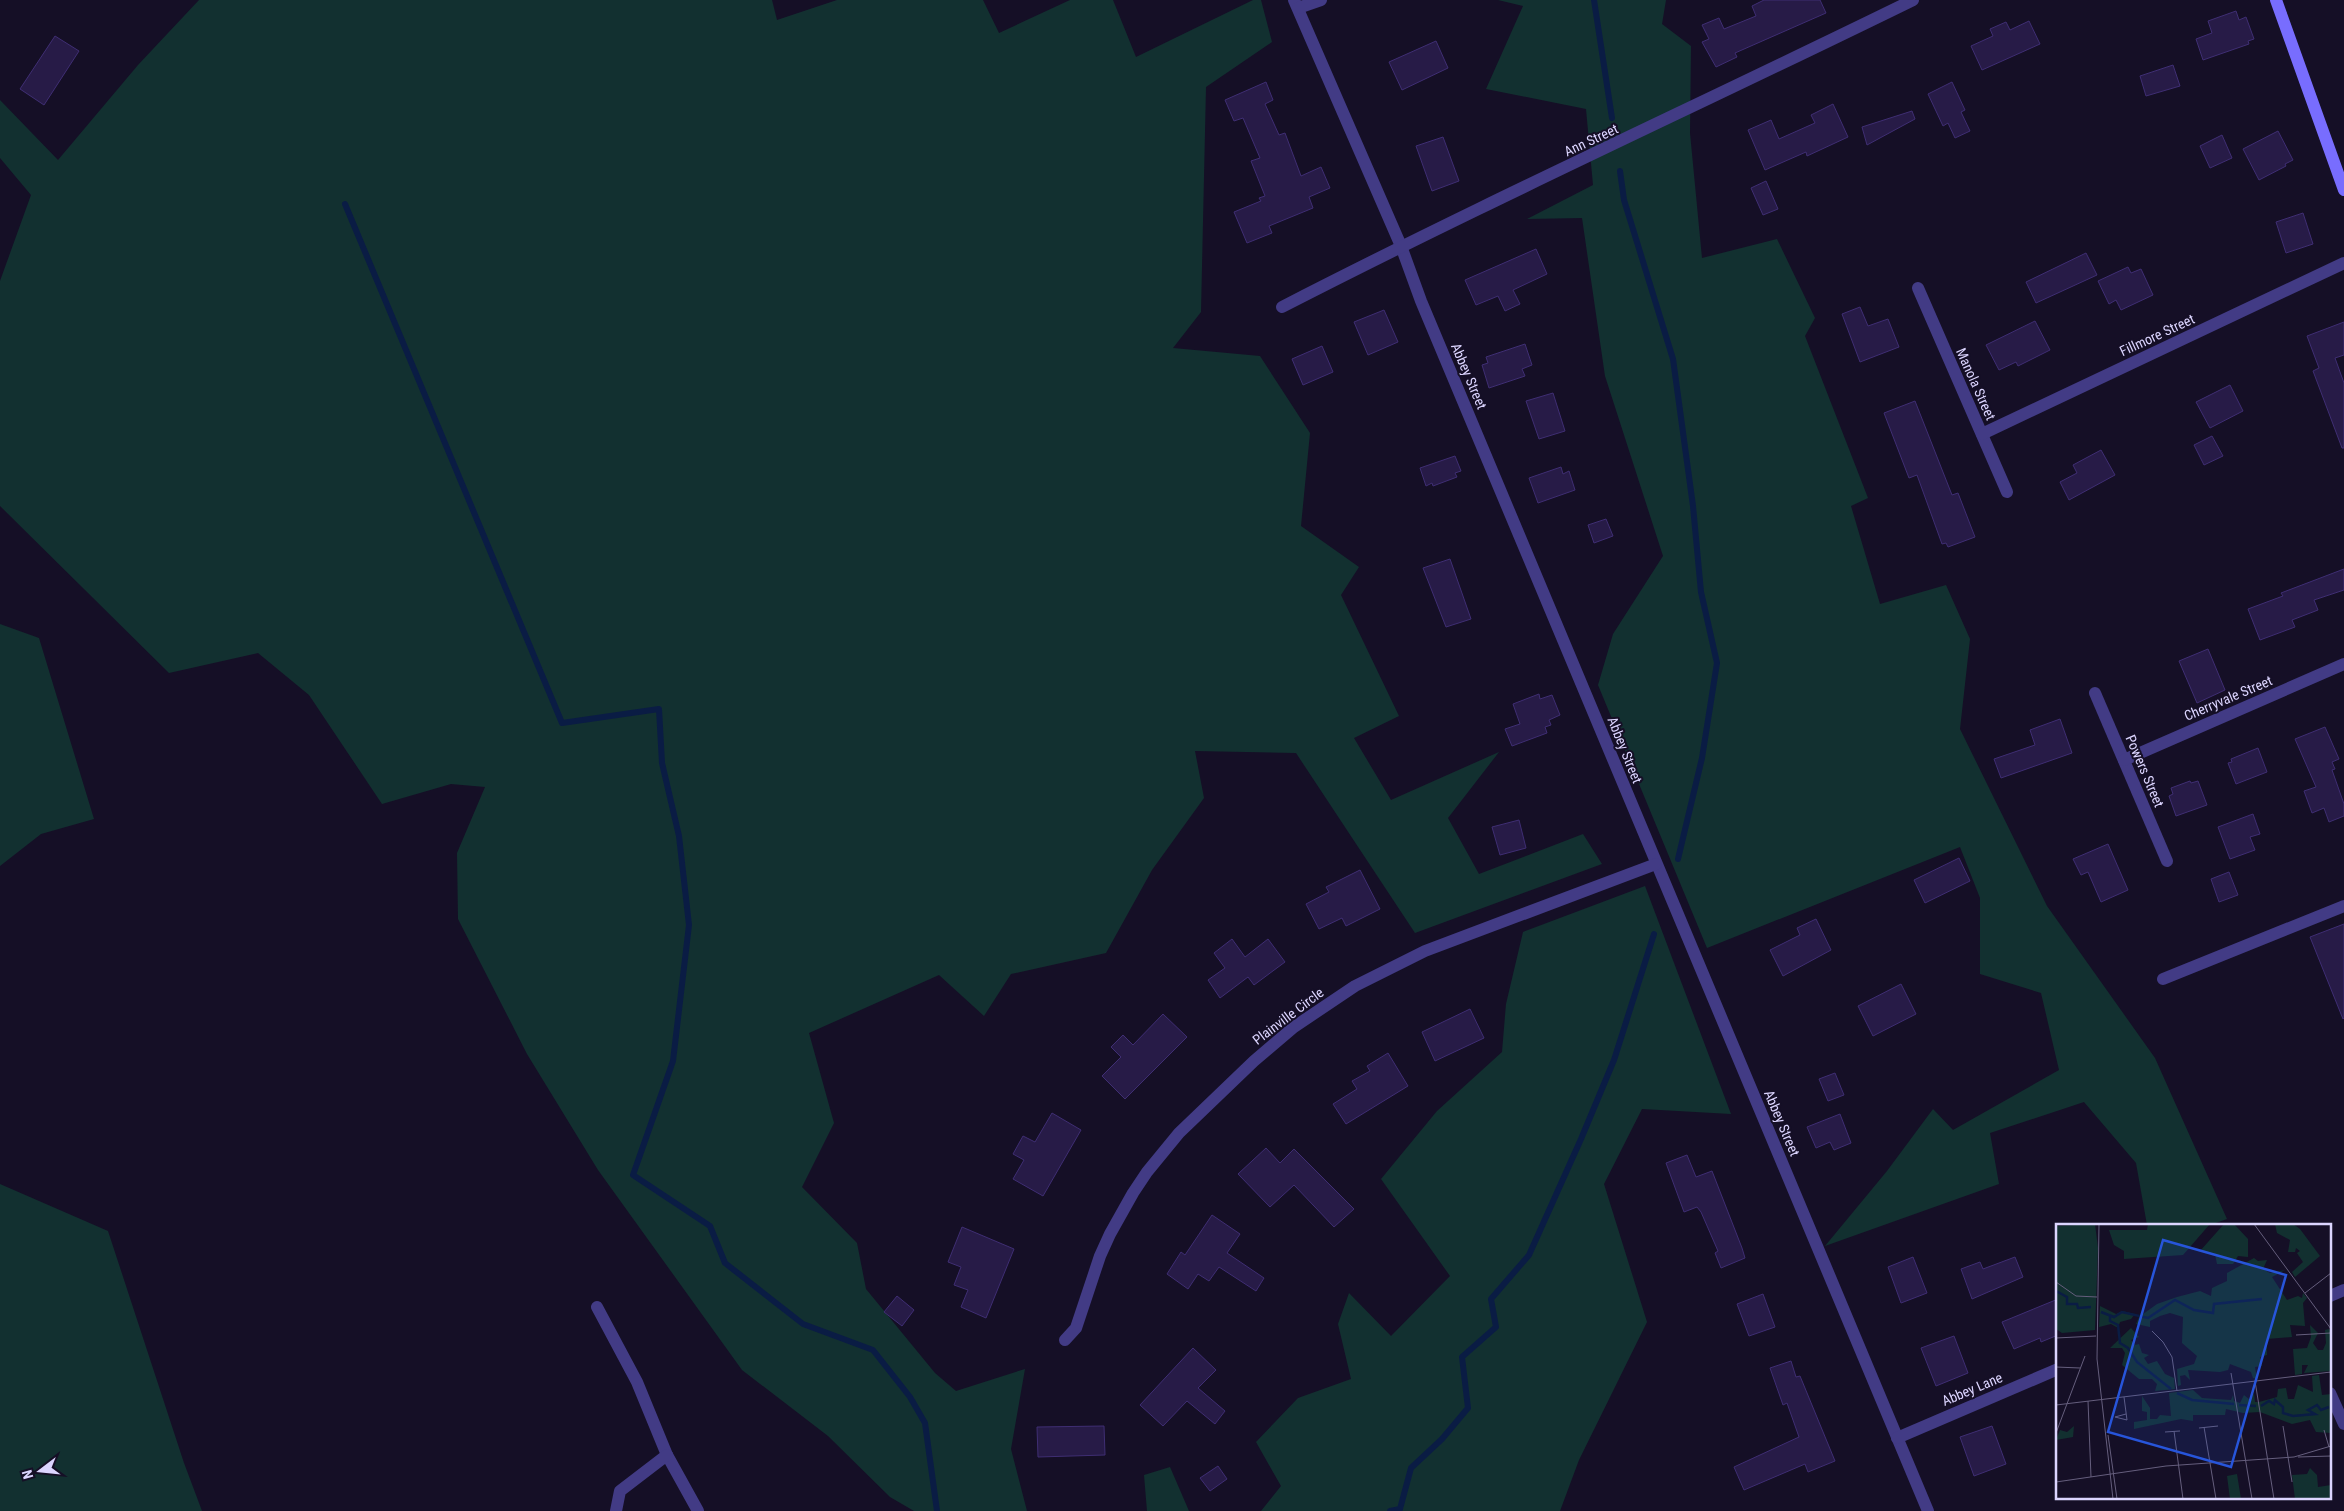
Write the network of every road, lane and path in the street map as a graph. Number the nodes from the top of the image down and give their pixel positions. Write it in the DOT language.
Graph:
graph roads {
  1 [pos="1321,0"];
  2 [pos="1913,0"];
  3 [pos="2276,0"];
  4 [pos="1296,4"];
  5 [pos="2344,190"];
  6 [pos="1401,246"];
  7 [pos="2344,263"];
  8 [pos="1918,288"];
  9 [pos="1282,307"];
  10 [pos="1982,434"];
  11 [pos="2007,492"];
  12 [pos="2344,664"];
  13 [pos="2095,693"];
  14 [pos="2124,760"];
  15 [pos="2167,861"];
  16 [pos="1656,864"];
  17 [pos="2344,906"];
  18 [pos="2163,979"];
  19 [pos="2344,1290"];
  20 [pos="2332,1295"];
  21 [pos="597,1307"];
  22 [pos="1065,1340"];
  23 [pos="2056,1369"];
  24 [pos="2332,1398"];
  25 [pos="2344,1424"];
  26 [pos="1897,1438"];
  27 [pos="666,1455"];
  28 [pos="616,1511"];
  29 [pos="698,1511"];
  30 [pos="1928,1511"];
  1 -- 4 [label="street"];
  2 -- 6 [label="street, Ann Street"];
  3 -- 5 [label="main road"];
  4 -- 6 [label="street, Abbey Street"];
  6 -- 9 [label="street, Ann Street"];
  6 -- 16 [label="street, Abbey Street"];
  7 -- 10 [label="street, Fillmore Street"];
  8 -- 10 [label="street, Manola Street"];
  10 -- 11 [label="street, Manola Street"];
  12 -- 14 [label="street, Cherryvale Street"];
  13 -- 14 [label="street, Powers Street"];
  14 -- 15 [label="street, Powers Street"];
  16 -- 22 [label="street, Plainville Circle"];
  16 -- 26 [label="street, Abbey Street"];
  17 -- 18 [label="street"];
  19 -- 20 [label="street"];
  21 -- 27 [label="street"];
  23 -- 26 [label="street, Abbey Lane"];
  24 -- 25 [label="street"];
  26 -- 30 [label="street, Abbey Street"];
  27 -- 28 [label="street"];
  27 -- 29 [label="street"];
}
